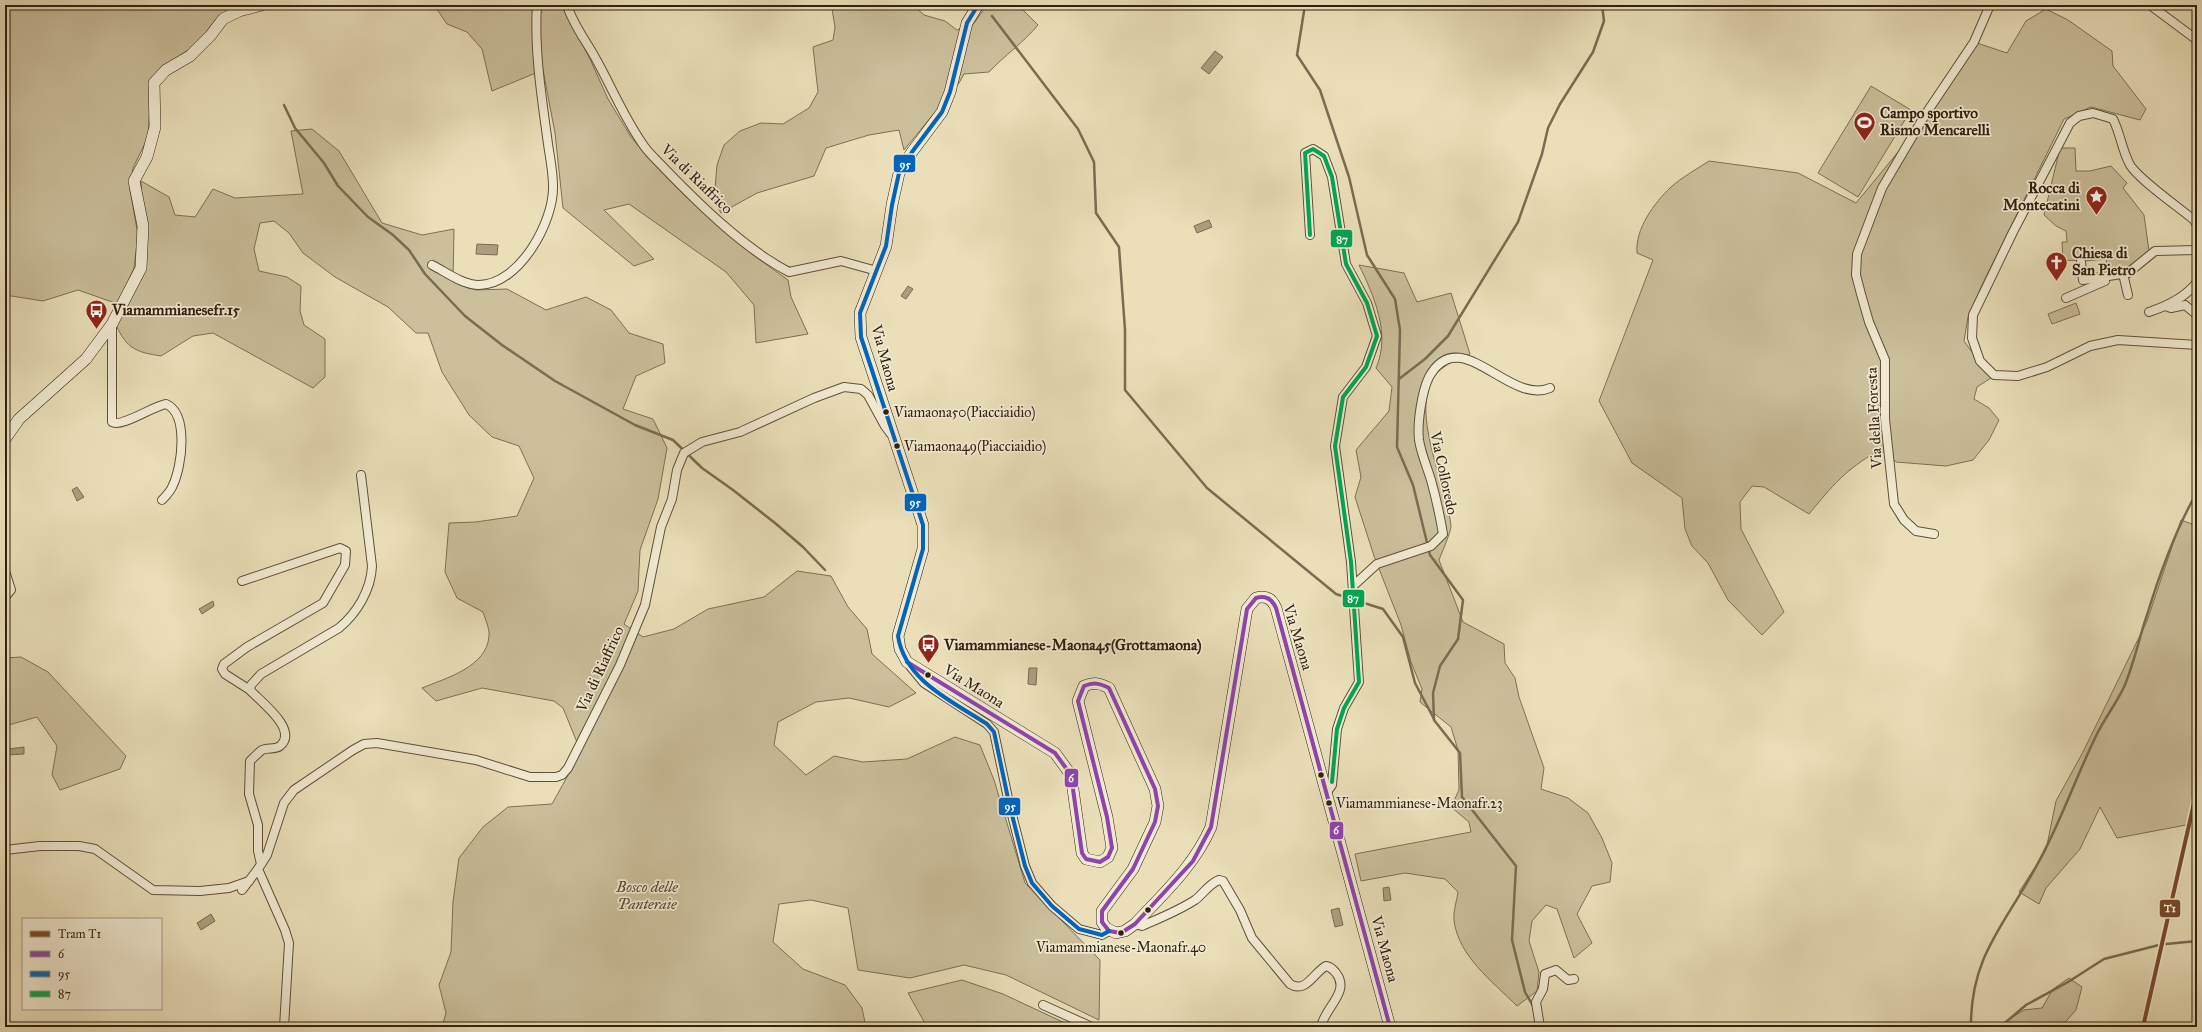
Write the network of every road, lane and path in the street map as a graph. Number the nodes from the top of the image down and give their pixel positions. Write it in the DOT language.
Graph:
graph roads {
  1 [pos="262,5"];
  2 [pos="537,5"];
  3 [pos="567,5"];
  4 [pos="978,5"];
  5 [pos="1990,5"];
  6 [pos="2150,5"];
  7 [pos="2197,40"];
  8 [pos="2197,225"];
  9 [pos="1310,235"];
  10 [pos="2197,250"];
  11 [pos="2081,262"];
  12 [pos="432,265"];
  13 [pos="2132,270"];
  14 [pos="877,271"];
  15 [pos="2124,278"];
  16 [pos="2197,282"];
  17 [pos="2128,295"];
  18 [pos="2066,298"];
  19 [pos="2167,306"];
  20 [pos="2149,312"];
  21 [pos="2197,315"];
  22 [pos="112,324"];
  23 [pos="2197,345"];
  24 [pos="1550,388"];
  25 [pos="892,435"];
  26 [pos="5,439"];
  27 [pos="361,476"];
  28 [pos="162,500"];
  29 [pos="1934,534"];
  30 [pos="5,571"];
  31 [pos="242,581"];
  32 [pos="1353,586"];
  33 [pos="5,597"];
  34 [pos="907,662"];
  35 [pos="250,690"];
  36 [pos="1327,792"];
  37 [pos="5,850"];
  38 [pos="259,866"];
  39 [pos="249,881"];
  40 [pos="242,890"];
  41 [pos="1135,924"];
  42 [pos="1109,931"];
  43 [pos="1574,979"];
  44 [pos="1043,1005"];
  45 [pos="284,1027"];
  46 [pos="1092,1027"];
  47 [pos="1321,1027"];
  48 [pos="1390,1027"];
  49 [pos="1540,1027"];
  1 -- 22 [label="main road"];
  2 -- 12 [label="street"];
  3 -- 14 [label="street, Via di Riaffrico"];
  4 -- 14 [label="main road, Via Maona"];
  5 -- 29 [label="street, Via della Foresta"];
  6 -- 7 [label="street"];
  8 -- 23 [label="street"];
  9 -- 32 [label="street"];
  10 -- 13 [label="street"];
  11 -- 13 [label="street"];
  13 -- 15 [label="street"];
  14 -- 25 [label="main road, Via Maona"];
  15 -- 17 [label="street"];
  15 -- 18 [label="street"];
  16 -- 19 [label="street"];
  19 -- 20 [label="street"];
  19 -- 21 [label="street"];
  22 -- 26 [label="main road"];
  22 -- 28 [label="street"];
  24 -- 32 [label="street, Via Colloredo"];
  25 -- 34 [label="main road, Via Maona"];
  25 -- 38 [label="street, Via di Riaffrico"];
  27 -- 35 [label="street"];
  30 -- 33 [label="street"];
  31 -- 35 [label="street"];
  32 -- 36 [label="street"];
  34 -- 42 [label="street, Via Maona"];
  34 -- 42 [label="main road, Via Maona"];
  35 -- 38 [label="street"];
  36 -- 41 [label="main road, Via Maona"];
  36 -- 48 [label="main road, Via Maona"];
  37 -- 39 [label="street"];
  38 -- 39 [label="street"];
  38 -- 45 [label="street"];
  39 -- 40 [label="street"];
  41 -- 42 [label="main road, Via Maona"];
  41 -- 47 [label="street"];
  43 -- 49 [label="street"];
  44 -- 46 [label="street"];
}
